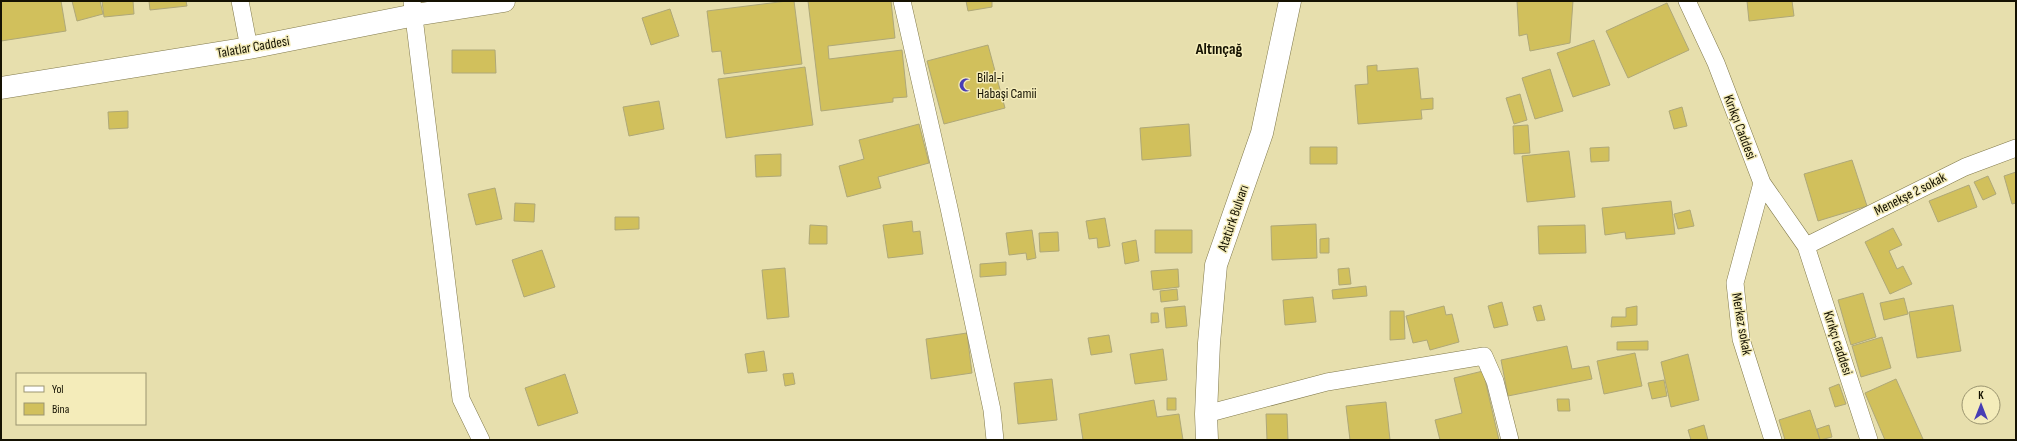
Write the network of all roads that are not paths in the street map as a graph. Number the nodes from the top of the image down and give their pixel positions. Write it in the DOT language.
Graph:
graph roads {
  1 [pos="240,1"];
  2 [pos="504,1"];
  3 [pos="902,1"];
  4 [pos="1290,1"];
  5 [pos="1687,1"];
  6 [pos="414,8"];
  7 [pos="249,48"];
  8 [pos="1,88"];
  9 [pos="2016,148"];
  10 [pos="1762,183"];
  11 [pos="1806,246"];
  12 [pos="1206,414"];
  13 [pos="481,440"];
  14 [pos="994,440"];
  15 [pos="1207,440"];
  16 [pos="1510,440"];
  17 [pos="1773,440"];
  18 [pos="1869,440"];
  1 -- 7 [label="street"];
  2 -- 6 [label="street, Talatlar Caddesi"];
  3 -- 14 [label="street"];
  4 -- 12 [label="street, Atatürk Bulvarı"];
  5 -- 10 [label="street, Kırıkçı Caddesi"];
  6 -- 7 [label="street, Talatlar Caddesi"];
  6 -- 13 [label="street"];
  7 -- 8 [label="street, Talatlar Caddesi"];
  9 -- 11 [label="street, Menekşe 2 sokak"];
  10 -- 11 [label="street, Kırıkçı Caddesi"];
  10 -- 17 [label="street, Merkez sokak"];
  11 -- 18 [label="street, Kırıkçı caddesi"];
  12 -- 15 [label="street, Atatürk Bulvarı"];
  12 -- 16 [label="street"];
}
